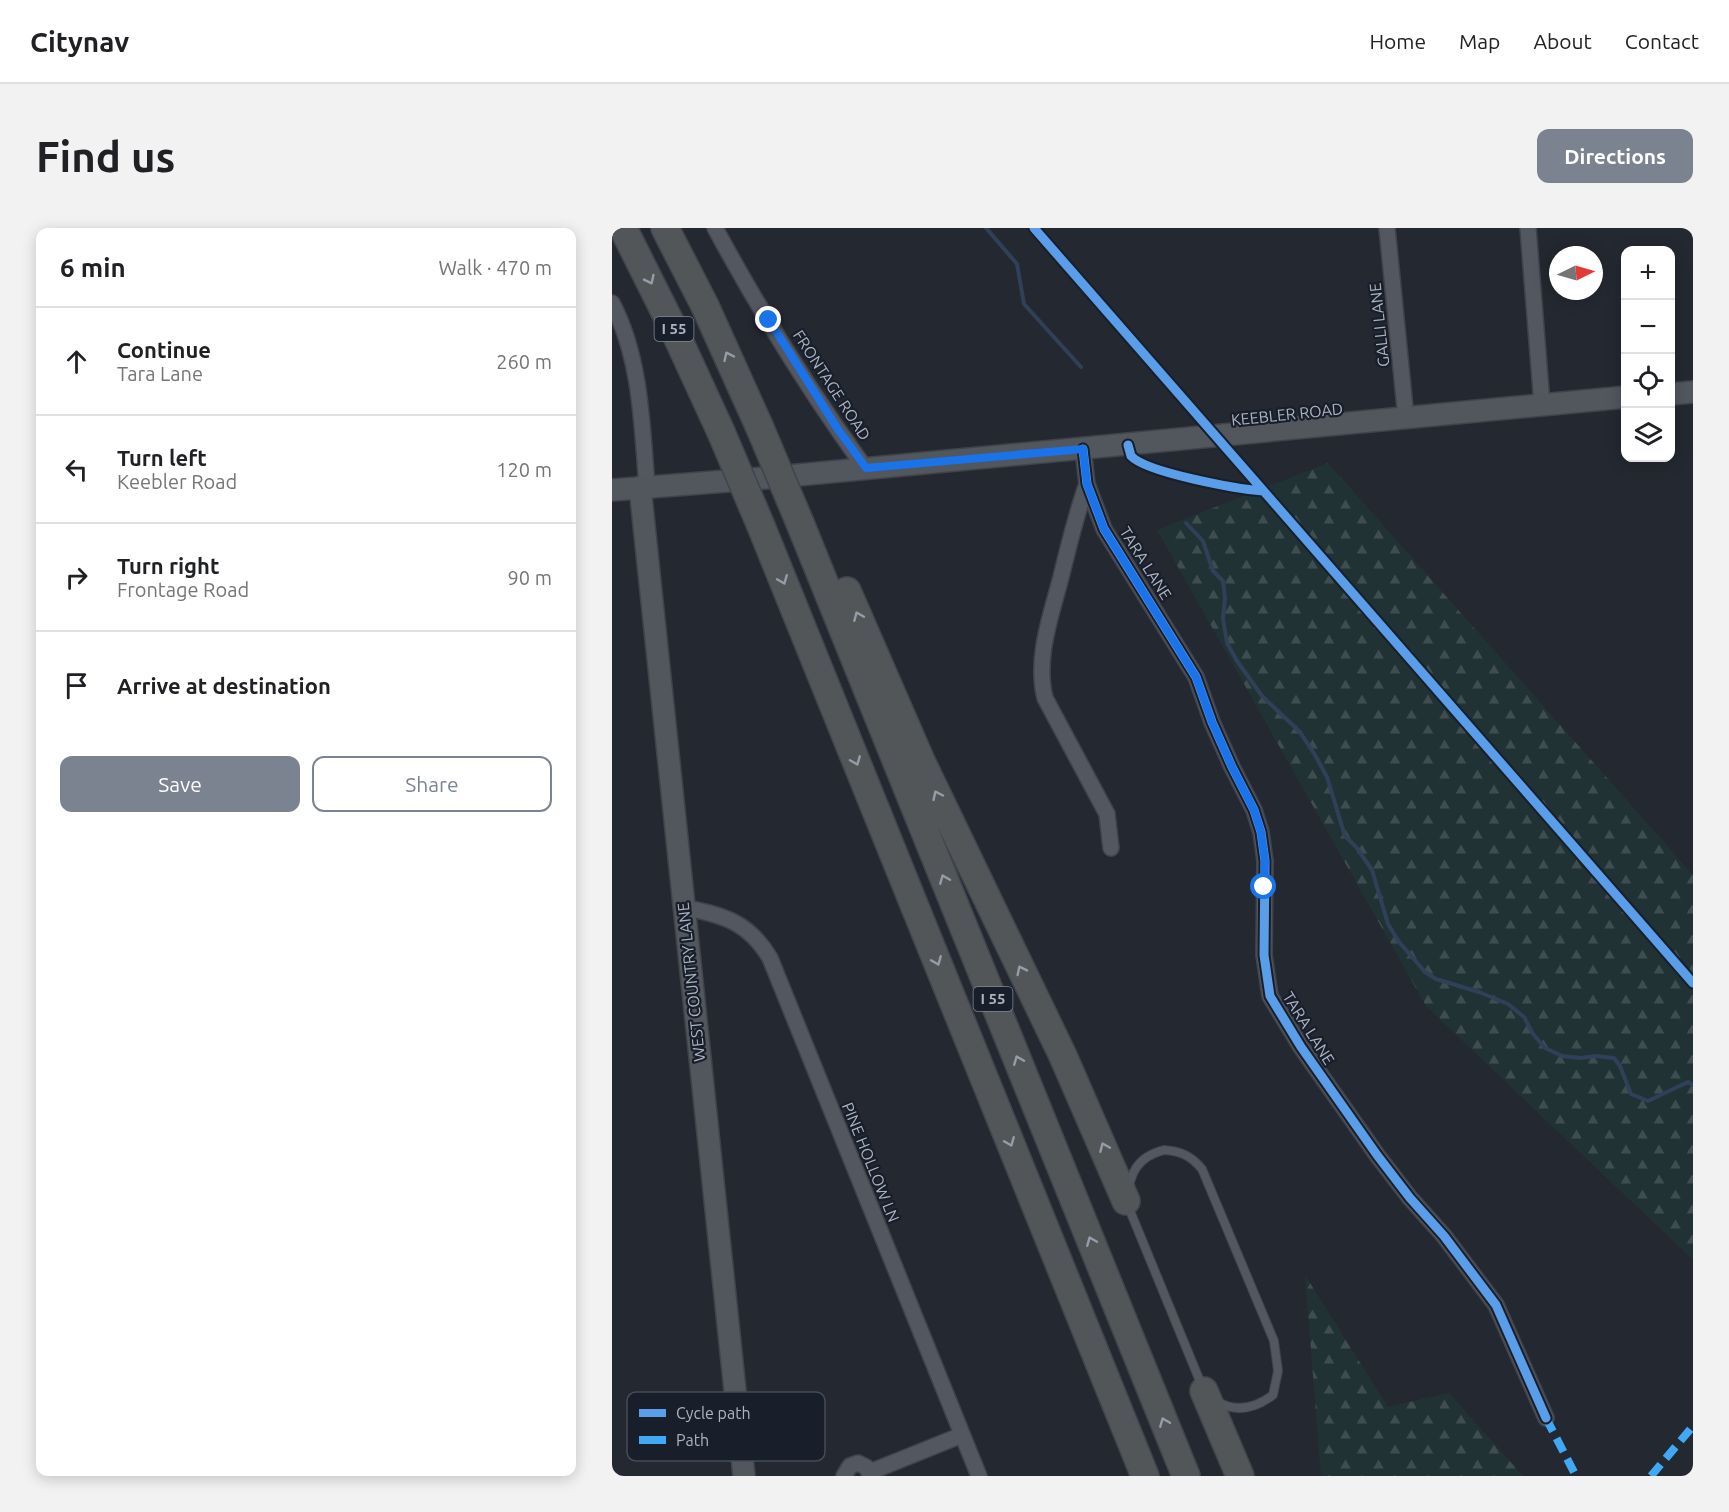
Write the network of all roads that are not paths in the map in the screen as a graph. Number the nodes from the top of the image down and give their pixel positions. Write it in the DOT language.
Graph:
graph roads {
  1 [pos="623,228"];
  2 [pos="665,228"];
  3 [pos="715,228"];
  4 [pos="1387,228"];
  5 [pos="1528,228"];
  6 [pos="612,303"];
  7 [pos="1693,392"];
  8 [pos="1675,393"];
  9 [pos="1621,397"];
  10 [pos="1542,404"];
  11 [pos="1406,418"];
  12 [pos="1083,449"];
  13 [pos="866,468"];
  14 [pos="1087,484"];
  15 [pos="643,487"];
  16 [pos="612,490"];
  17 [pos="809,522"];
  18 [pos="1111,848"];
  19 [pos="683,907"];
  20 [pos="1126,1201"];
  21 [pos="1204,1391"];
  22 [pos="735,1392"];
  23 [pos="1546,1418"];
  24 [pos="962,1435"];
  25 [pos="742,1461"];
  26 [pos="870,1474"];
  27 [pos="744,1476"];
  28 [pos="844,1476"];
  29 [pos="979,1476"];
  30 [pos="1145,1476"];
  31 [pos="1186,1476"];
  32 [pos="1240,1476"];
  1 -- 30 [label="highway, I 55, one-way, bridge"];
  17 -- 2 [label="highway, I 55, one-way, bridge"];
  3 -- 13 [label="street, FRONTAGE ROAD"];
  4 -- 11 [label="street, GALLI LANE"];
  5 -- 10 [label="street"];
  6 -- 15 [label="street, WEST COUNTRY LANE"];
  7 -- 8 [label="street"];
  9 -- 10 [label="street, KEEBLER ROAD"];
  10 -- 11 [label="street, KEEBLER ROAD"];
  11 -- 12 [label="street, KEEBLER ROAD"];
  12 -- 13 [label="street, KEEBLER ROAD"];
  12 -- 14 [label="street, TARA LANE"];
  13 -- 15 [label="street, KEEBLER ROAD"];
  14 -- 18 [label="street, TARA LANE"];
  14 -- 23 [label="street, TARA LANE"];
  15 -- 16 [label="street, KEEBLER ROAD"];
  15 -- 19 [label="street, WEST COUNTRY LANE"];
  20 -- 17 [label="highway, one-way"];
  31 -- 17 [label="highway, I 55, one-way"];
  19 -- 22 [label="street, WEST COUNTRY LANE"];
  19 -- 24 [label="street, PINE HOLLOW LN"];
  20 -- 21 [label="lane"];
  20 -- 21 [label="lane"];
  21 -- 32 [label="highway"];
  24 -- 26 [label="street"];
  24 -- 29 [label="street, PINE HOLLOW LN"];
  25 -- 27 [label="street, WEST COUNTRY LANE"];
  26 -- 28 [label="street"];
}
